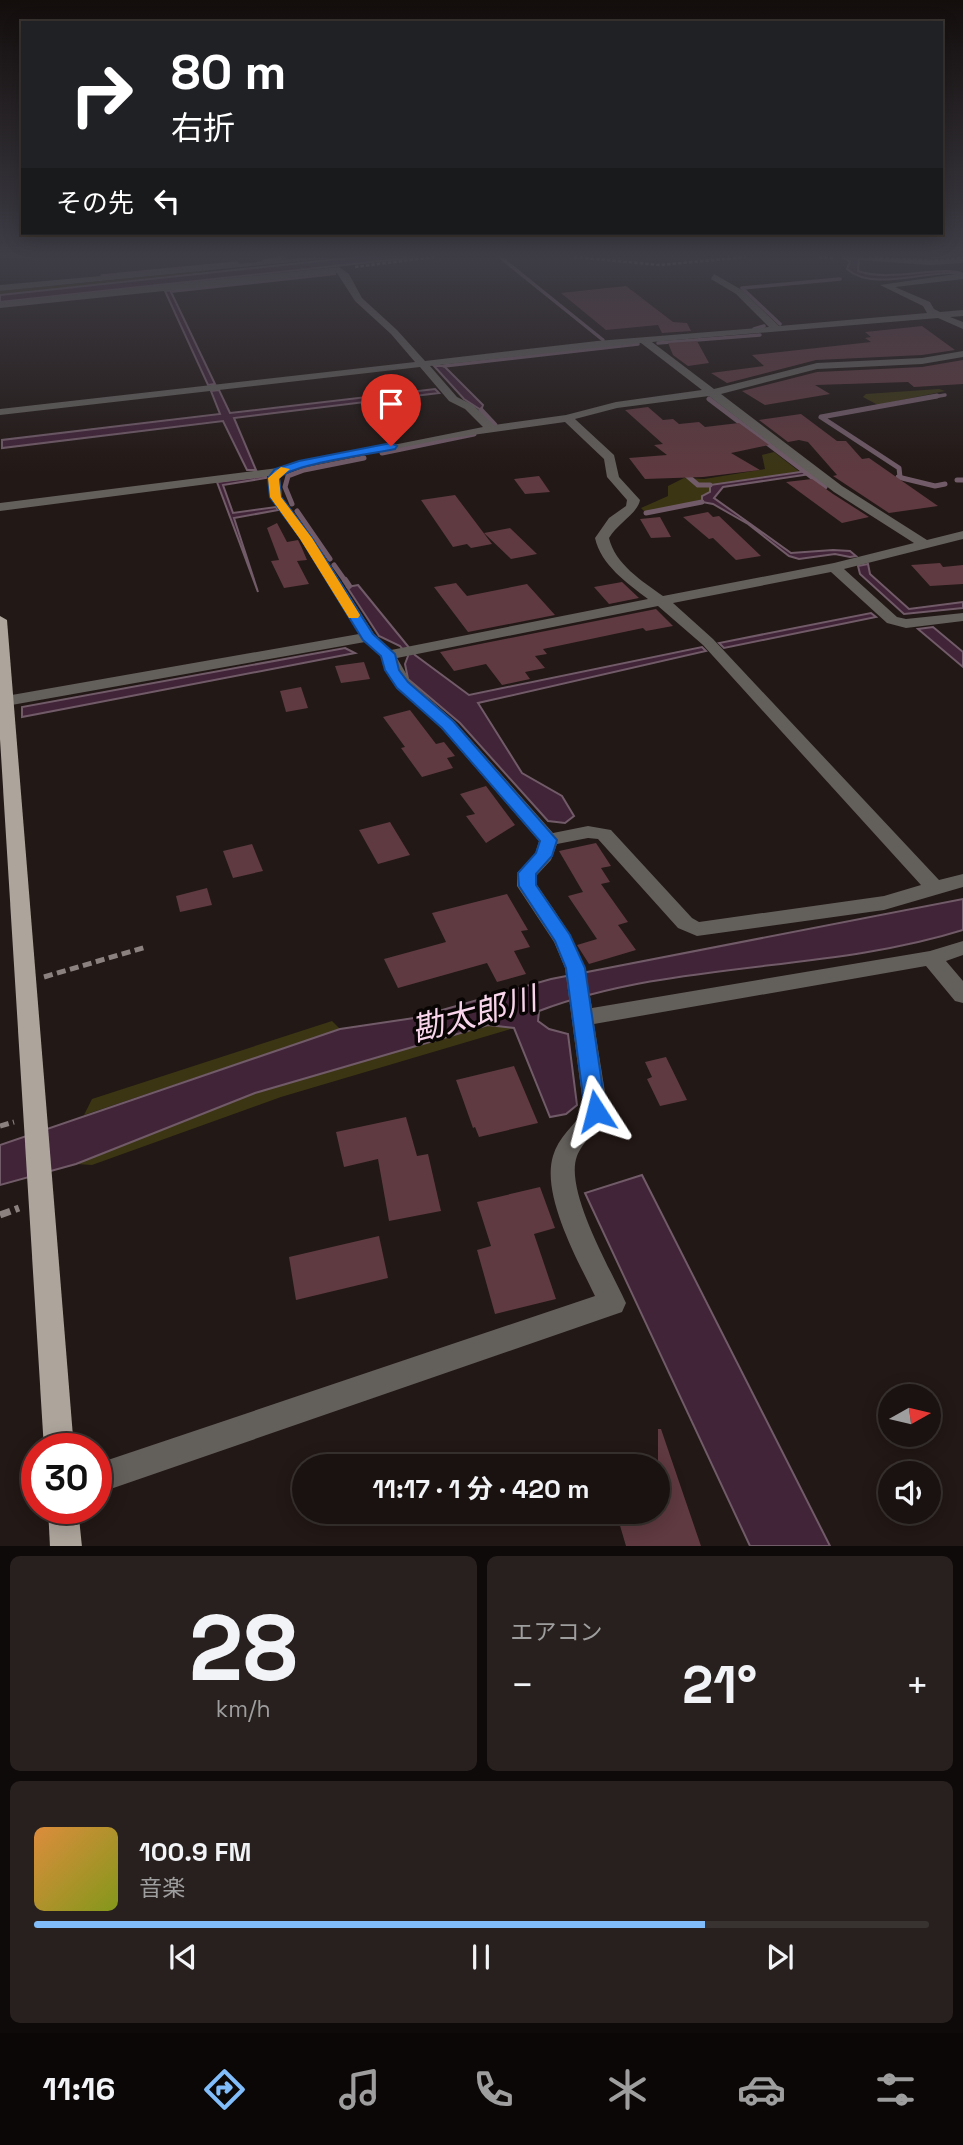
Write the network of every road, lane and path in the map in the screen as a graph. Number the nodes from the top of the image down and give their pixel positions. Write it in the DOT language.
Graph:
graph roads {
  1 [pos="391,329"];
  2 [pos="787,329"];
  3 [pos="778,330"];
  4 [pos="643,340"];
  5 [pos="963,354"];
  6 [pos="421,364"];
  7 [pos="710,393"];
  8 [pos="0,412"];
  9 [pos="567,418"];
  10 [pos="491,429"];
  11 [pos="279,471"];
  12 [pos="0,507"];
  13 [pos="963,535"];
  14 [pos="924,544"];
  15 [pos="834,567"];
  16 [pos="657,602"];
  17 [pos="963,617"];
  18 [pos="0,620"];
  19 [pos="368,637"];
  20 [pos="402,652"];
  21 [pos="6,701"];
  22 [pos="548,840"];
  23 [pos="963,880"];
  24 [pos="933,886"];
  25 [pos="146,947"];
  26 [pos="963,948"];
  27 [pos="931,958"];
  28 [pos="26,982"];
  29 [pos="963,995"];
  30 [pos="580,1010"];
  31 [pos="58,1433"];
  32 [pos="112,1474"];
  33 [pos="64,1524"];
  34 [pos="66,1546"];
  1 -- 6 [label="street"];
  2 -- 3 [label="street"];
  3 -- 4 [label="street"];
  4 -- 6 [label="street"];
  4 -- 7 [label="street"];
  5 -- 7 [label="street"];
  6 -- 8 [label="street"];
  6 -- 10 [label="street"];
  7 -- 9 [label="street"];
  7 -- 14 [label="street"];
  9 -- 10 [label="street"];
  9 -- 16 [label="street"];
  10 -- 11 [label="street"];
  11 -- 12 [label="street"];
  11 -- 19 [label="street"];
  13 -- 14 [label="street"];
  14 -- 15 [label="street"];
  15 -- 16 [label="street"];
  15 -- 17 [label="street"];
  16 -- 20 [label="street"];
  16 -- 24 [label="street"];
  18 -- 21 [label="main road"];
  19 -- 20 [label="street"];
  19 -- 21 [label="street"];
  20 -- 22 [label="street"];
  21 -- 28 [label="main road"];
  22 -- 24 [label="street"];
  22 -- 30 [label="street"];
  23 -- 24 [label="street"];
  25 -- 28 [label="path"];
  26 -- 27 [label="street"];
  27 -- 29 [label="street"];
  27 -- 30 [label="street"];
  28 -- 31 [label="main road"];
  30 -- 32 [label="street"];
  33 -- 34 [label="main road"];
}
